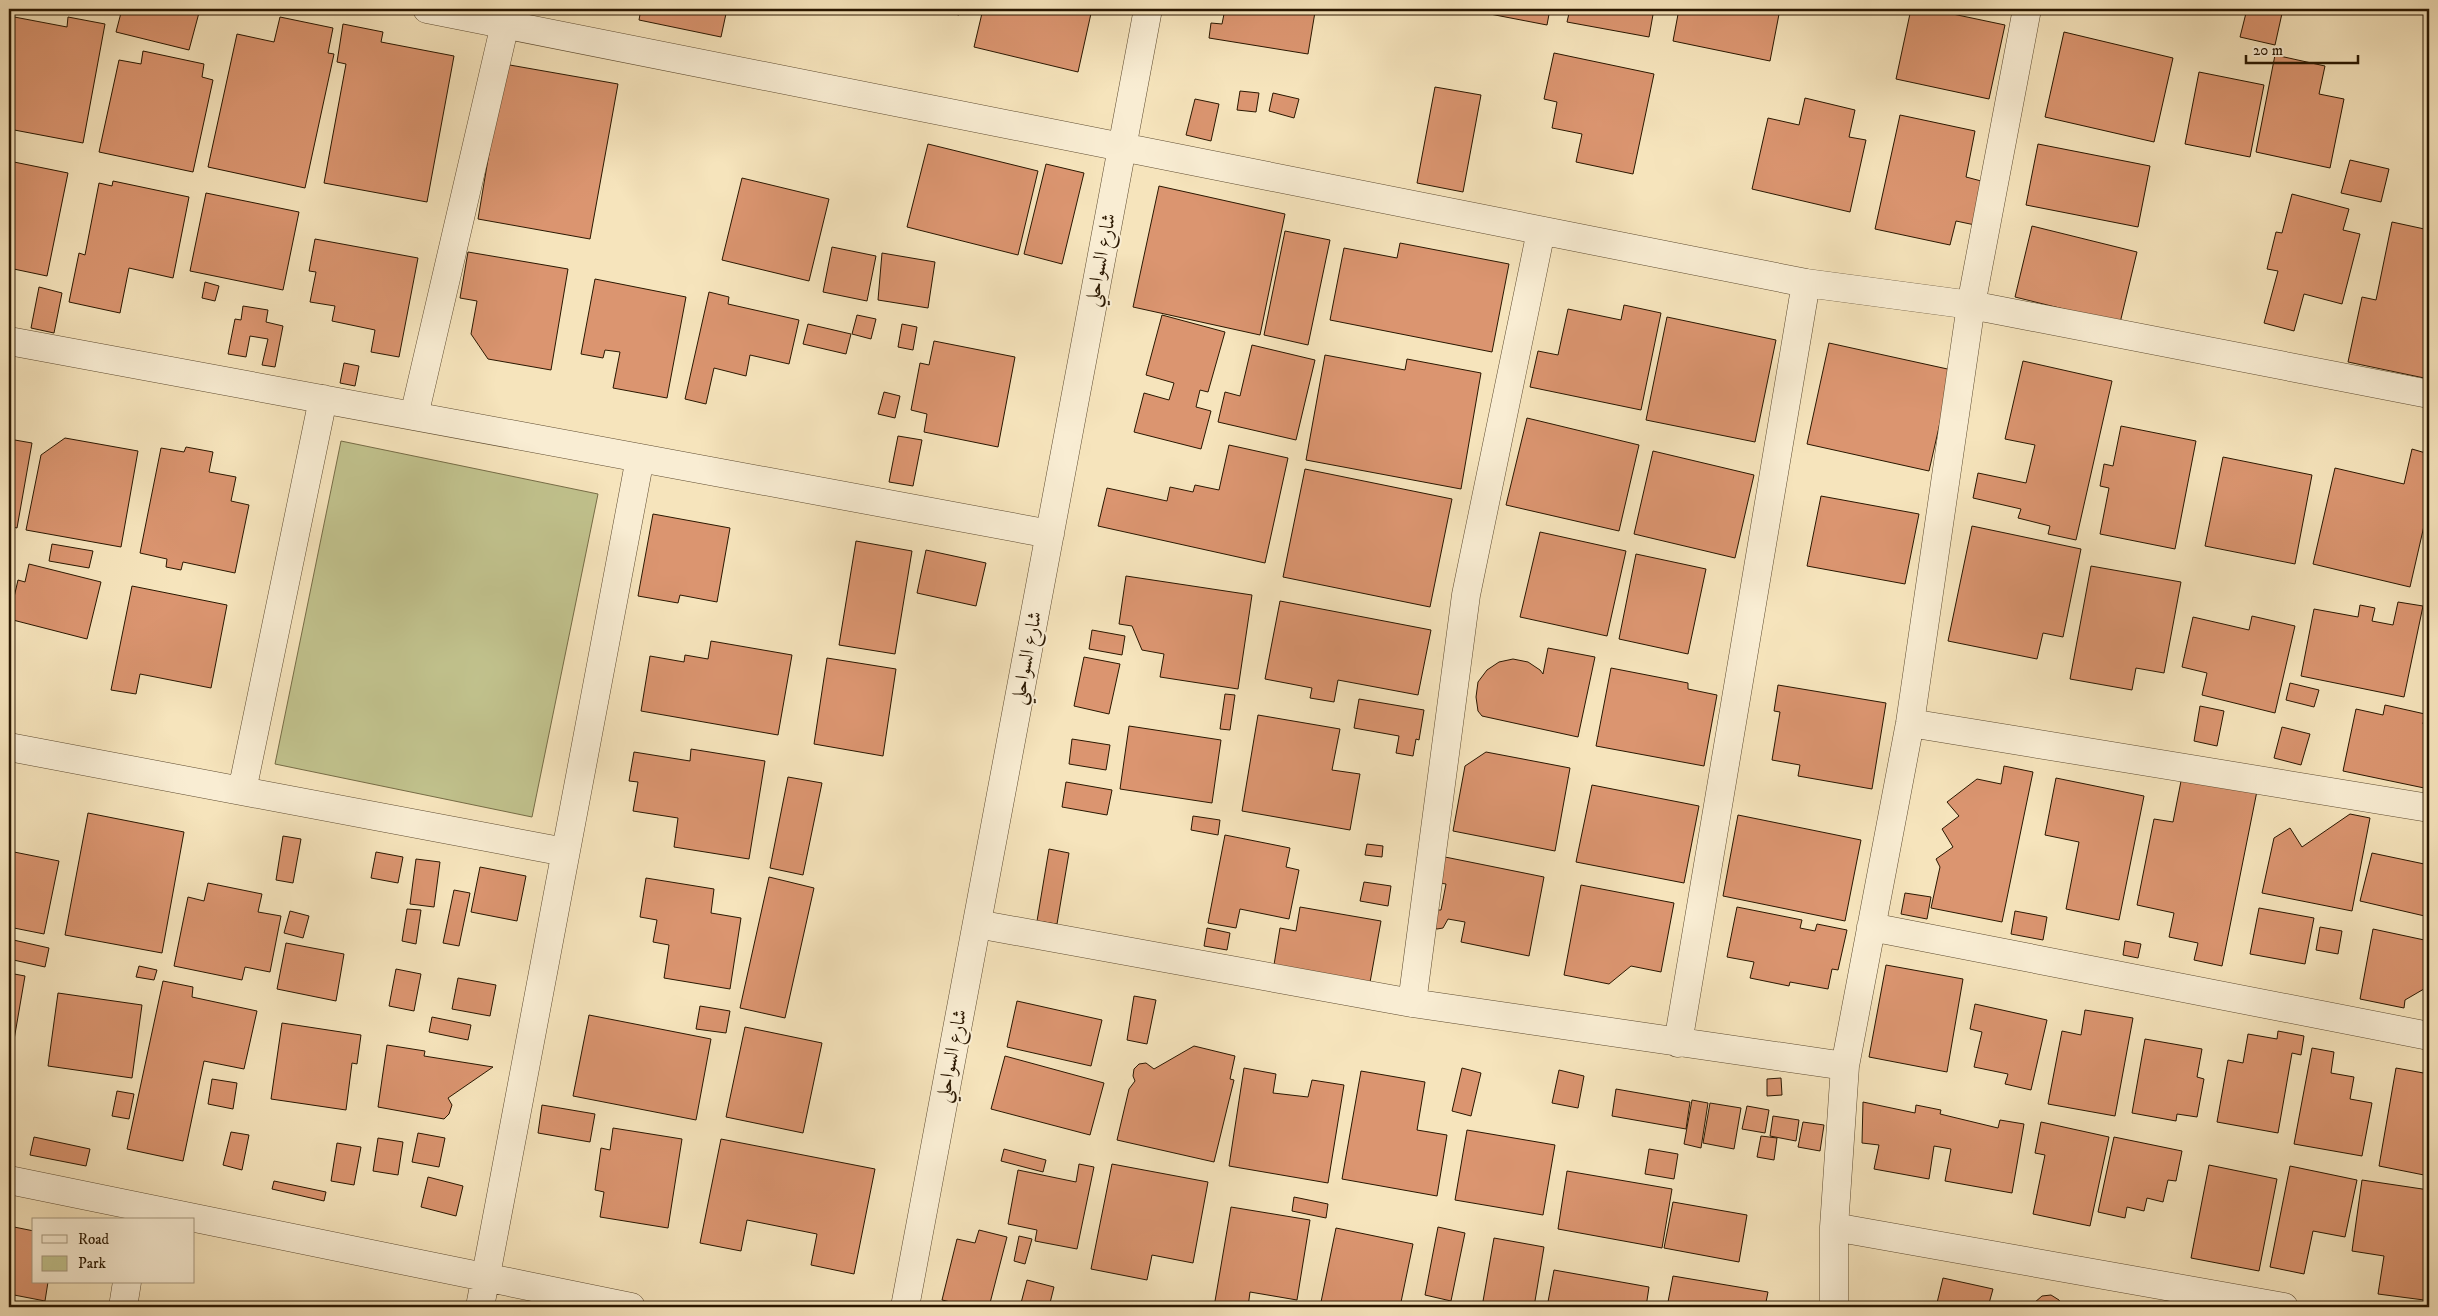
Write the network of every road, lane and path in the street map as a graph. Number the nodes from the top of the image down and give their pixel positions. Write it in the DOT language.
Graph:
graph roads {
  1 [pos="427,9"];
  2 [pos="1148,9"];
  3 [pos="2026,9"];
  4 [pos="506,24"];
  5 [pos="1122,149"];
  6 [pos="1541,231"];
  7 [pos="1806,283"];
  8 [pos="1971,305"];
  9 [pos="9,341"];
  10 [pos="2429,394"];
  11 [pos="323,399"];
  12 [pos="414,416"];
  13 [pos="640,458"];
  14 [pos="1050,534"];
  15 [pos="1910,723"];
  16 [pos="9,747"];
  17 [pos="242,791"];
  18 [pos="2429,808"];
  19 [pos="566,852"];
  20 [pos="977,924"];
  21 [pos="1872,927"];
  22 [pos="1412,1003"];
  23 [pos="2429,1036"];
  24 [pos="1678,1042"];
  25 [pos="1845,1066"];
  26 [pos="9,1180"];
  27 [pos="138,1213"];
  28 [pos="165,1218"];
  29 [pos="195,1224"];
  30 [pos="1834,1227"];
  31 [pos="485,1278"];
  32 [pos="127,1284"];
  33 [pos="123,1307"];
  34 [pos="480,1307"];
  35 [pos="631,1307"];
  36 [pos="905,1307"];
  37 [pos="1834,1307"];
  38 [pos="2284,1307"];
  1 -- 4 [label="street"];
  2 -- 5 [label="street, شارع السواحلي"];
  3 -- 8 [label="street"];
  4 -- 5 [label="street"];
  4 -- 12 [label="street"];
  5 -- 6 [label="street"];
  5 -- 14 [label="street, شارع السواحلي"];
  6 -- 7 [label="street"];
  6 -- 22 [label="street"];
  7 -- 8 [label="street"];
  7 -- 24 [label="street"];
  8 -- 10 [label="street"];
  8 -- 15 [label="street"];
  9 -- 11 [label="street"];
  11 -- 12 [label="street"];
  11 -- 17 [label="street"];
  12 -- 13 [label="street"];
  13 -- 14 [label="street"];
  13 -- 19 [label="street"];
  14 -- 20 [label="street, شارع السواحلي"];
  15 -- 18 [label="street"];
  15 -- 21 [label="street"];
  16 -- 17 [label="street"];
  17 -- 19 [label="street"];
  19 -- 31 [label="street"];
  20 -- 22 [label="street"];
  20 -- 36 [label="street, شارع السواحلي"];
  21 -- 23 [label="street"];
  21 -- 25 [label="street"];
  22 -- 24 [label="street"];
  24 -- 25 [label="street"];
  25 -- 30 [label="street"];
  26 -- 27 [label="street"];
  27 -- 28 [label="street"];
  29 -- 31 [label="street"];
  30 -- 37 [label="street"];
  30 -- 38 [label="street"];
  31 -- 34 [label="street"];
  31 -- 35 [label="street"];
  32 -- 33 [label="street"];
}
